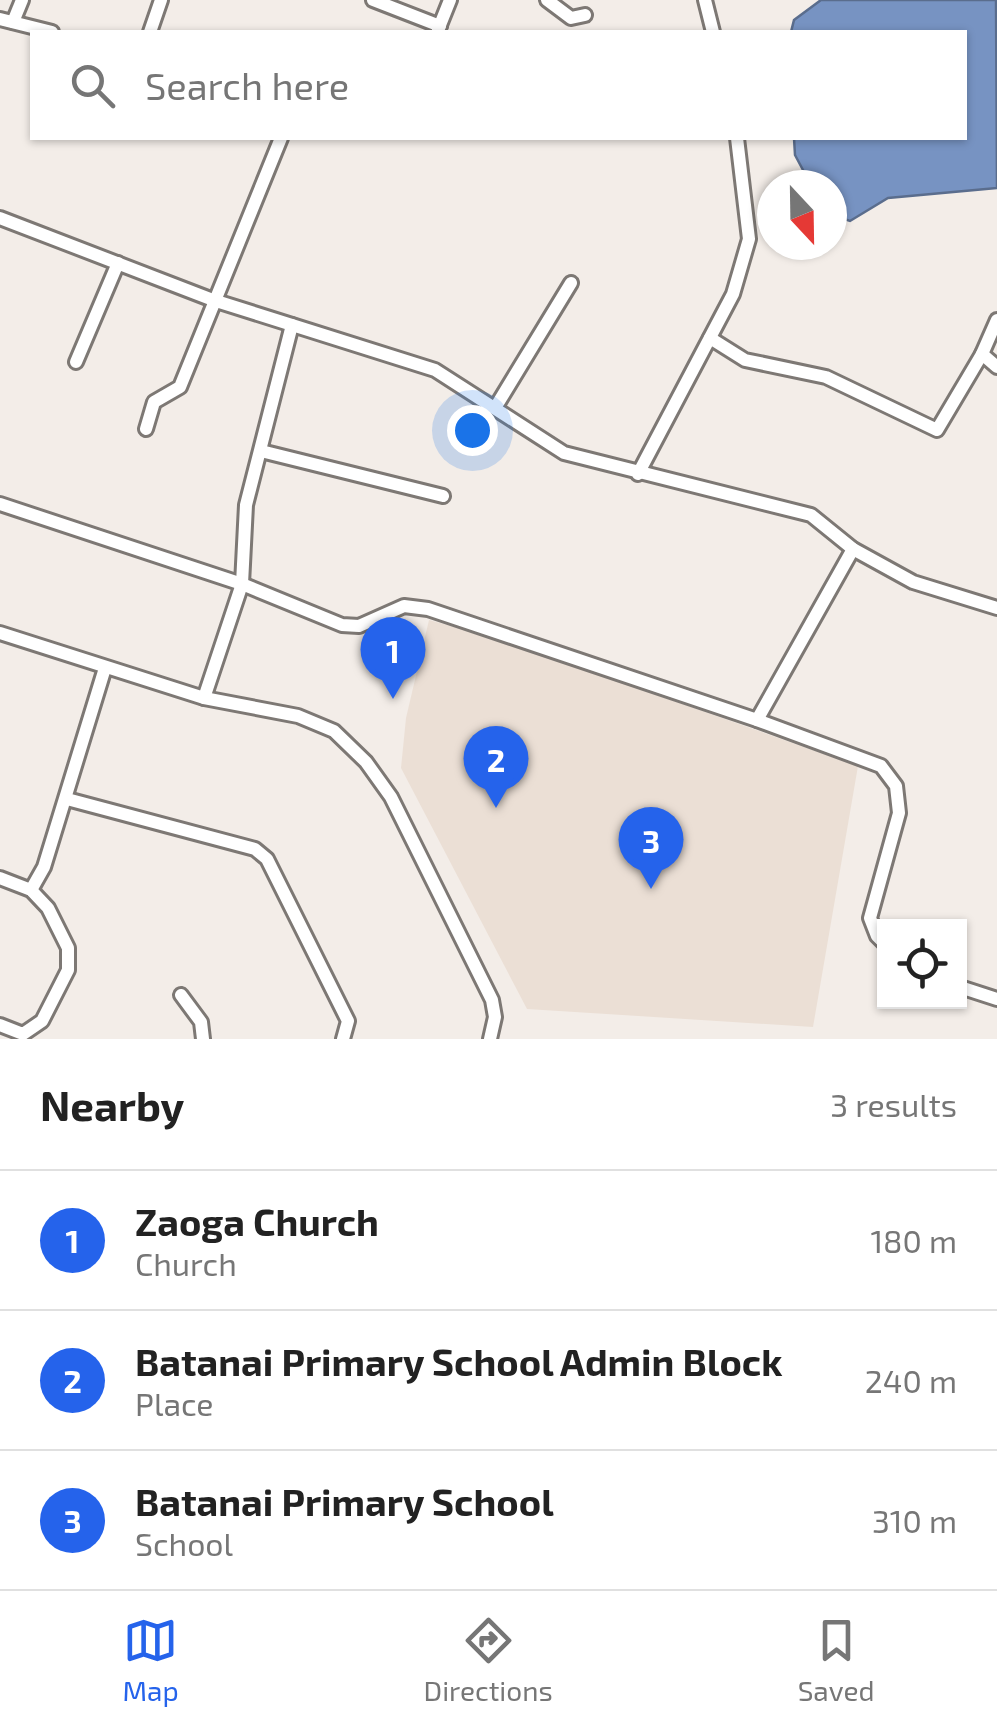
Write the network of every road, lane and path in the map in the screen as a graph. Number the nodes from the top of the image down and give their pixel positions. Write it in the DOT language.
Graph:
graph roads {
  1 [pos="22,0"];
  2 [pos="161,0"];
  3 [pos="373,0"];
  4 [pos="450,0"];
  5 [pos="547,0"];
  6 [pos="705,0"];
  7 [pos="585,15"];
  8 [pos="6,20"];
  9 [pos="439,29"];
  10 [pos="44,30"];
  11 [pos="151,30"];
  12 [pos="713,30"];
  13 [pos="280,140"];
  14 [pos="737,140"];
  15 [pos="0,218"];
  16 [pos="118,263"];
  17 [pos="572,284"];
  18 [pos="213,300"];
  19 [pos="997,320"];
  20 [pos="292,325"];
  21 [pos="710,338"];
  22 [pos="982,354"];
  23 [pos="76,362"];
  24 [pos="997,366"];
  25 [pos="494,408"];
  26 [pos="146,429"];
  27 [pos="261,451"];
  28 [pos="638,474"];
  29 [pos="443,496"];
  30 [pos="0,504"];
  31 [pos="853,549"];
  32 [pos="242,584"];
  33 [pos="997,608"];
  34 [pos="0,633"];
  35 [pos="105,668"];
  36 [pos="204,698"];
  37 [pos="756,720"];
  38 [pos="67,799"];
  39 [pos="0,878"];
  40 [pos="31,890"];
  41 [pos="877,936"];
  42 [pos="967,989"];
  43 [pos="181,995"];
  44 [pos="997,999"];
  45 [pos="0,1025"];
  46 [pos="204,1039"];
  47 [pos="343,1039"];
  48 [pos="490,1039"];
  1 -- 8 [label="street"];
  2 -- 11 [label="street"];
  3 -- 9 [label="street"];
  4 -- 9 [label="street"];
  5 -- 7 [label="street"];
  6 -- 12 [label="street"];
  8 -- 10 [label="street"];
  13 -- 18 [label="street"];
  14 -- 21 [label="street"];
  15 -- 16 [label="street"];
  16 -- 18 [label="street"];
  16 -- 23 [label="street"];
  17 -- 25 [label="street"];
  18 -- 20 [label="street"];
  18 -- 26 [label="street"];
  19 -- 22 [label="street"];
  20 -- 25 [label="street"];
  20 -- 27 [label="street"];
  21 -- 22 [label="street"];
  21 -- 28 [label="street"];
  22 -- 24 [label="street"];
  25 -- 28 [label="street"];
  27 -- 29 [label="street"];
  27 -- 32 [label="street"];
  28 -- 31 [label="street"];
  30 -- 32 [label="street"];
  31 -- 33 [label="street"];
  31 -- 37 [label="street"];
  32 -- 36 [label="street"];
  32 -- 37 [label="street"];
  34 -- 35 [label="street"];
  35 -- 36 [label="street"];
  35 -- 38 [label="street"];
  36 -- 48 [label="street"];
  37 -- 41 [label="street"];
  38 -- 40 [label="street"];
  38 -- 47 [label="street"];
  39 -- 40 [label="street"];
  40 -- 45 [label="street"];
  42 -- 44 [label="street"];
  43 -- 46 [label="street"];
}
